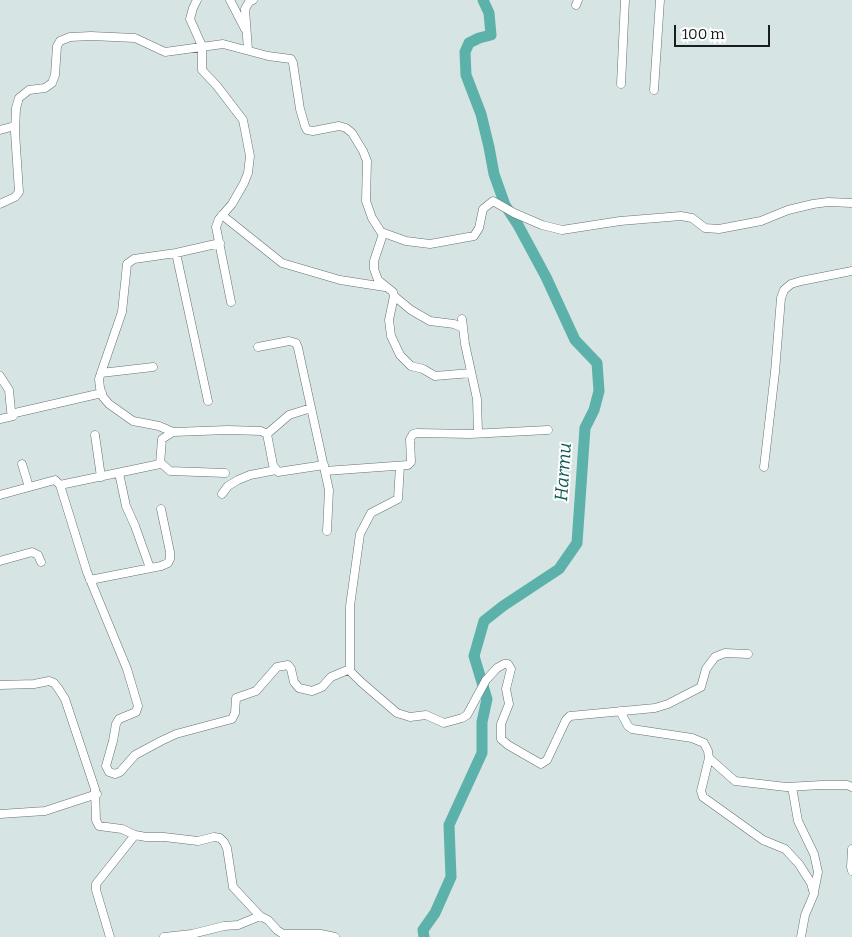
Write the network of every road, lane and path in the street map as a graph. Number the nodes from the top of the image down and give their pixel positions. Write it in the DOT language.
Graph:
graph roads {
  1 [pos="197,0"];
  2 [pos="230,0"];
  3 [pos="253,0"];
  4 [pos="625,0"];
  5 [pos="660,0"];
  6 [pos="248,33"];
  7 [pos="202,46"];
  8 [pos="248,50"];
  9 [pos="621,84"];
  10 [pos="654,90"];
  11 [pos="15,126"];
  12 [pos="0,130"];
  13 [pos="852,203"];
  14 [pos="0,204"];
  15 [pos="222,215"];
  16 [pos="383,234"];
  17 [pos="220,243"];
  18 [pos="176,253"];
  19 [pos="852,271"];
  20 [pos="386,287"];
  21 [pos="394,296"];
  22 [pos="231,302"];
  23 [pos="462,320"];
  24 [pos="463,328"];
  25 [pos="258,347"];
  26 [pos="153,367"];
  27 [pos="471,372"];
  28 [pos="101,373"];
  29 [pos="0,376"];
  30 [pos="102,393"];
  31 [pos="208,401"];
  32 [pos="311,408"];
  33 [pos="13,416"];
  34 [pos="0,419"];
  35 [pos="548,430"];
  36 [pos="173,432"];
  37 [pos="478,433"];
  38 [pos="267,434"];
  39 [pos="95,435"];
  40 [pos="161,463"];
  41 [pos="22,464"];
  42 [pos="400,466"];
  43 [pos="764,467"];
  44 [pos="324,468"];
  45 [pos="276,470"];
  46 [pos="119,473"];
  47 [pos="225,473"];
  48 [pos="101,477"];
  49 [pos="60,485"];
  50 [pos="29,487"];
  51 [pos="222,494"];
  52 [pos="0,495"];
  53 [pos="161,509"];
  54 [pos="327,532"];
  55 [pos="0,561"];
  56 [pos="42,562"];
  57 [pos="150,568"];
  58 [pos="90,580"];
  59 [pos="748,654"];
  60 [pos="349,670"];
  61 [pos="0,685"];
  62 [pos="620,711"];
  63 [pos="709,758"];
  64 [pos="792,787"];
  65 [pos="852,787"];
  66 [pos="96,794"];
  67 [pos="0,814"];
  68 [pos="135,835"];
  69 [pos="852,849"];
  70 [pos="852,871"];
  71 [pos="814,894"];
  72 [pos="260,916"];
  73 [pos="110,937"];
  74 [pos="164,937"];
  75 [pos="335,937"];
  76 [pos="801,937"];
  1 -- 7 [label="street"];
  2 -- 6 [label="street"];
  3 -- 6 [label="street"];
  4 -- 9 [label="street"];
  5 -- 10 [label="street"];
  6 -- 8 [label="street"];
  7 -- 8 [label="street"];
  7 -- 11 [label="street"];
  7 -- 15 [label="street"];
  8 -- 16 [label="street"];
  11 -- 12 [label="street"];
  11 -- 14 [label="street"];
  13 -- 16 [label="street"];
  15 -- 17 [label="street"];
  15 -- 20 [label="street"];
  16 -- 20 [label="street"];
  17 -- 18 [label="street"];
  17 -- 22 [label="street"];
  18 -- 28 [label="street"];
  18 -- 31 [label="street"];
  19 -- 43 [label="street"];
  20 -- 21 [label="street"];
  21 -- 24 [label="street"];
  21 -- 27 [label="street"];
  23 -- 24 [label="street"];
  24 -- 27 [label="street"];
  25 -- 32 [label="street"];
  26 -- 28 [label="street"];
  27 -- 37 [label="street"];
  28 -- 30 [label="street"];
  29 -- 30 [label="street"];
  30 -- 36 [label="street"];
  32 -- 38 [label="street"];
  32 -- 44 [label="street"];
  33 -- 34 [label="street"];
  35 -- 37 [label="street"];
  36 -- 38 [label="street"];
  36 -- 40 [label="street"];
  37 -- 42 [label="street"];
  38 -- 45 [label="street"];
  39 -- 48 [label="street"];
  40 -- 46 [label="street"];
  40 -- 47 [label="street"];
  41 -- 50 [label="street"];
  42 -- 44 [label="street"];
  42 -- 60 [label="street"];
  44 -- 45 [label="street"];
  44 -- 54 [label="street"];
  45 -- 51 [label="street"];
  46 -- 48 [label="street"];
  46 -- 57 [label="street"];
  48 -- 49 [label="street"];
  49 -- 50 [label="street"];
  49 -- 58 [label="street"];
  50 -- 52 [label="street"];
  53 -- 57 [label="street"];
  55 -- 56 [label="street"];
  57 -- 58 [label="street"];
  58 -- 60 [label="street"];
  59 -- 62 [label="street"];
  60 -- 62 [label="street"];
  61 -- 66 [label="street"];
  62 -- 63 [label="street"];
  63 -- 64 [label="street"];
  63 -- 71 [label="street"];
  64 -- 65 [label="street"];
  64 -- 71 [label="street"];
  66 -- 67 [label="street"];
  66 -- 68 [label="street"];
  68 -- 72 [label="street"];
  68 -- 73 [label="street"];
  69 -- 70 [label="street"];
  71 -- 76 [label="street"];
  72 -- 74 [label="street"];
  72 -- 75 [label="street"];
}
